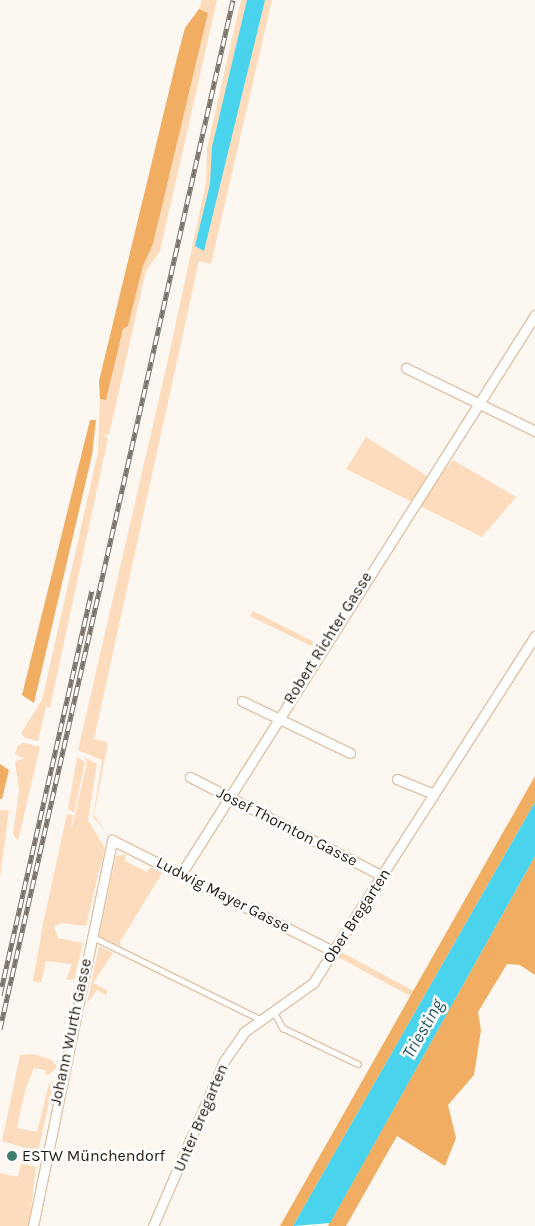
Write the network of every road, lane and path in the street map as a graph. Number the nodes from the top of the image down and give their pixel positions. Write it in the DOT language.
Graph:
graph roads {
  1 [pos="535,315"];
  2 [pos="406,368"];
  3 [pos="479,405"];
  4 [pos="535,431"];
  5 [pos="535,636"];
  6 [pos="242,701"];
  7 [pos="278,719"];
  8 [pos="350,753"];
  9 [pos="190,777"];
  10 [pos="397,779"];
  11 [pos="432,793"];
  12 [pos="227,796"];
  13 [pos="112,840"];
  14 [pos="180,874"];
  15 [pos="383,876"];
  16 [pos="91,936"];
  17 [pos="335,952"];
  18 [pos="273,1010"];
  19 [pos="260,1018"];
  20 [pos="358,1064"];
  21 [pos="33,1226"];
  22 [pos="153,1226"];
  1 -- 3 [label="street, Robert Richter Gasse"];
  2 -- 3 [label="street"];
  3 -- 4 [label="street"];
  3 -- 7 [label="street, Robert Richter Gasse"];
  5 -- 11 [label="street, Ober Bregarten"];
  6 -- 7 [label="street"];
  7 -- 8 [label="street"];
  7 -- 12 [label="street, Robert Richter Gasse"];
  9 -- 12 [label="street, Josef Thornton Gasse"];
  10 -- 11 [label="street"];
  11 -- 15 [label="street, Ober Bregarten"];
  12 -- 14 [label="street, Robert Richter Gasse"];
  12 -- 15 [label="street, Josef Thornton Gasse"];
  13 -- 14 [label="street, Ludwig Mayer Gasse"];
  13 -- 16 [label="street, Johann Wurth Gasse"];
  14 -- 17 [label="street, Ludwig Mayer Gasse"];
  15 -- 17 [label="street, Ober Bregarten"];
  16 -- 19 [label="lane"];
  16 -- 21 [label="street, Johann Wurth Gasse"];
  17 -- 18 [label="street, Ober Bregarten"];
  18 -- 19 [label="street, Ober Bregarten"];
  18 -- 20 [label="lane"];
  19 -- 22 [label="street, Unter Bregarten"];
}
